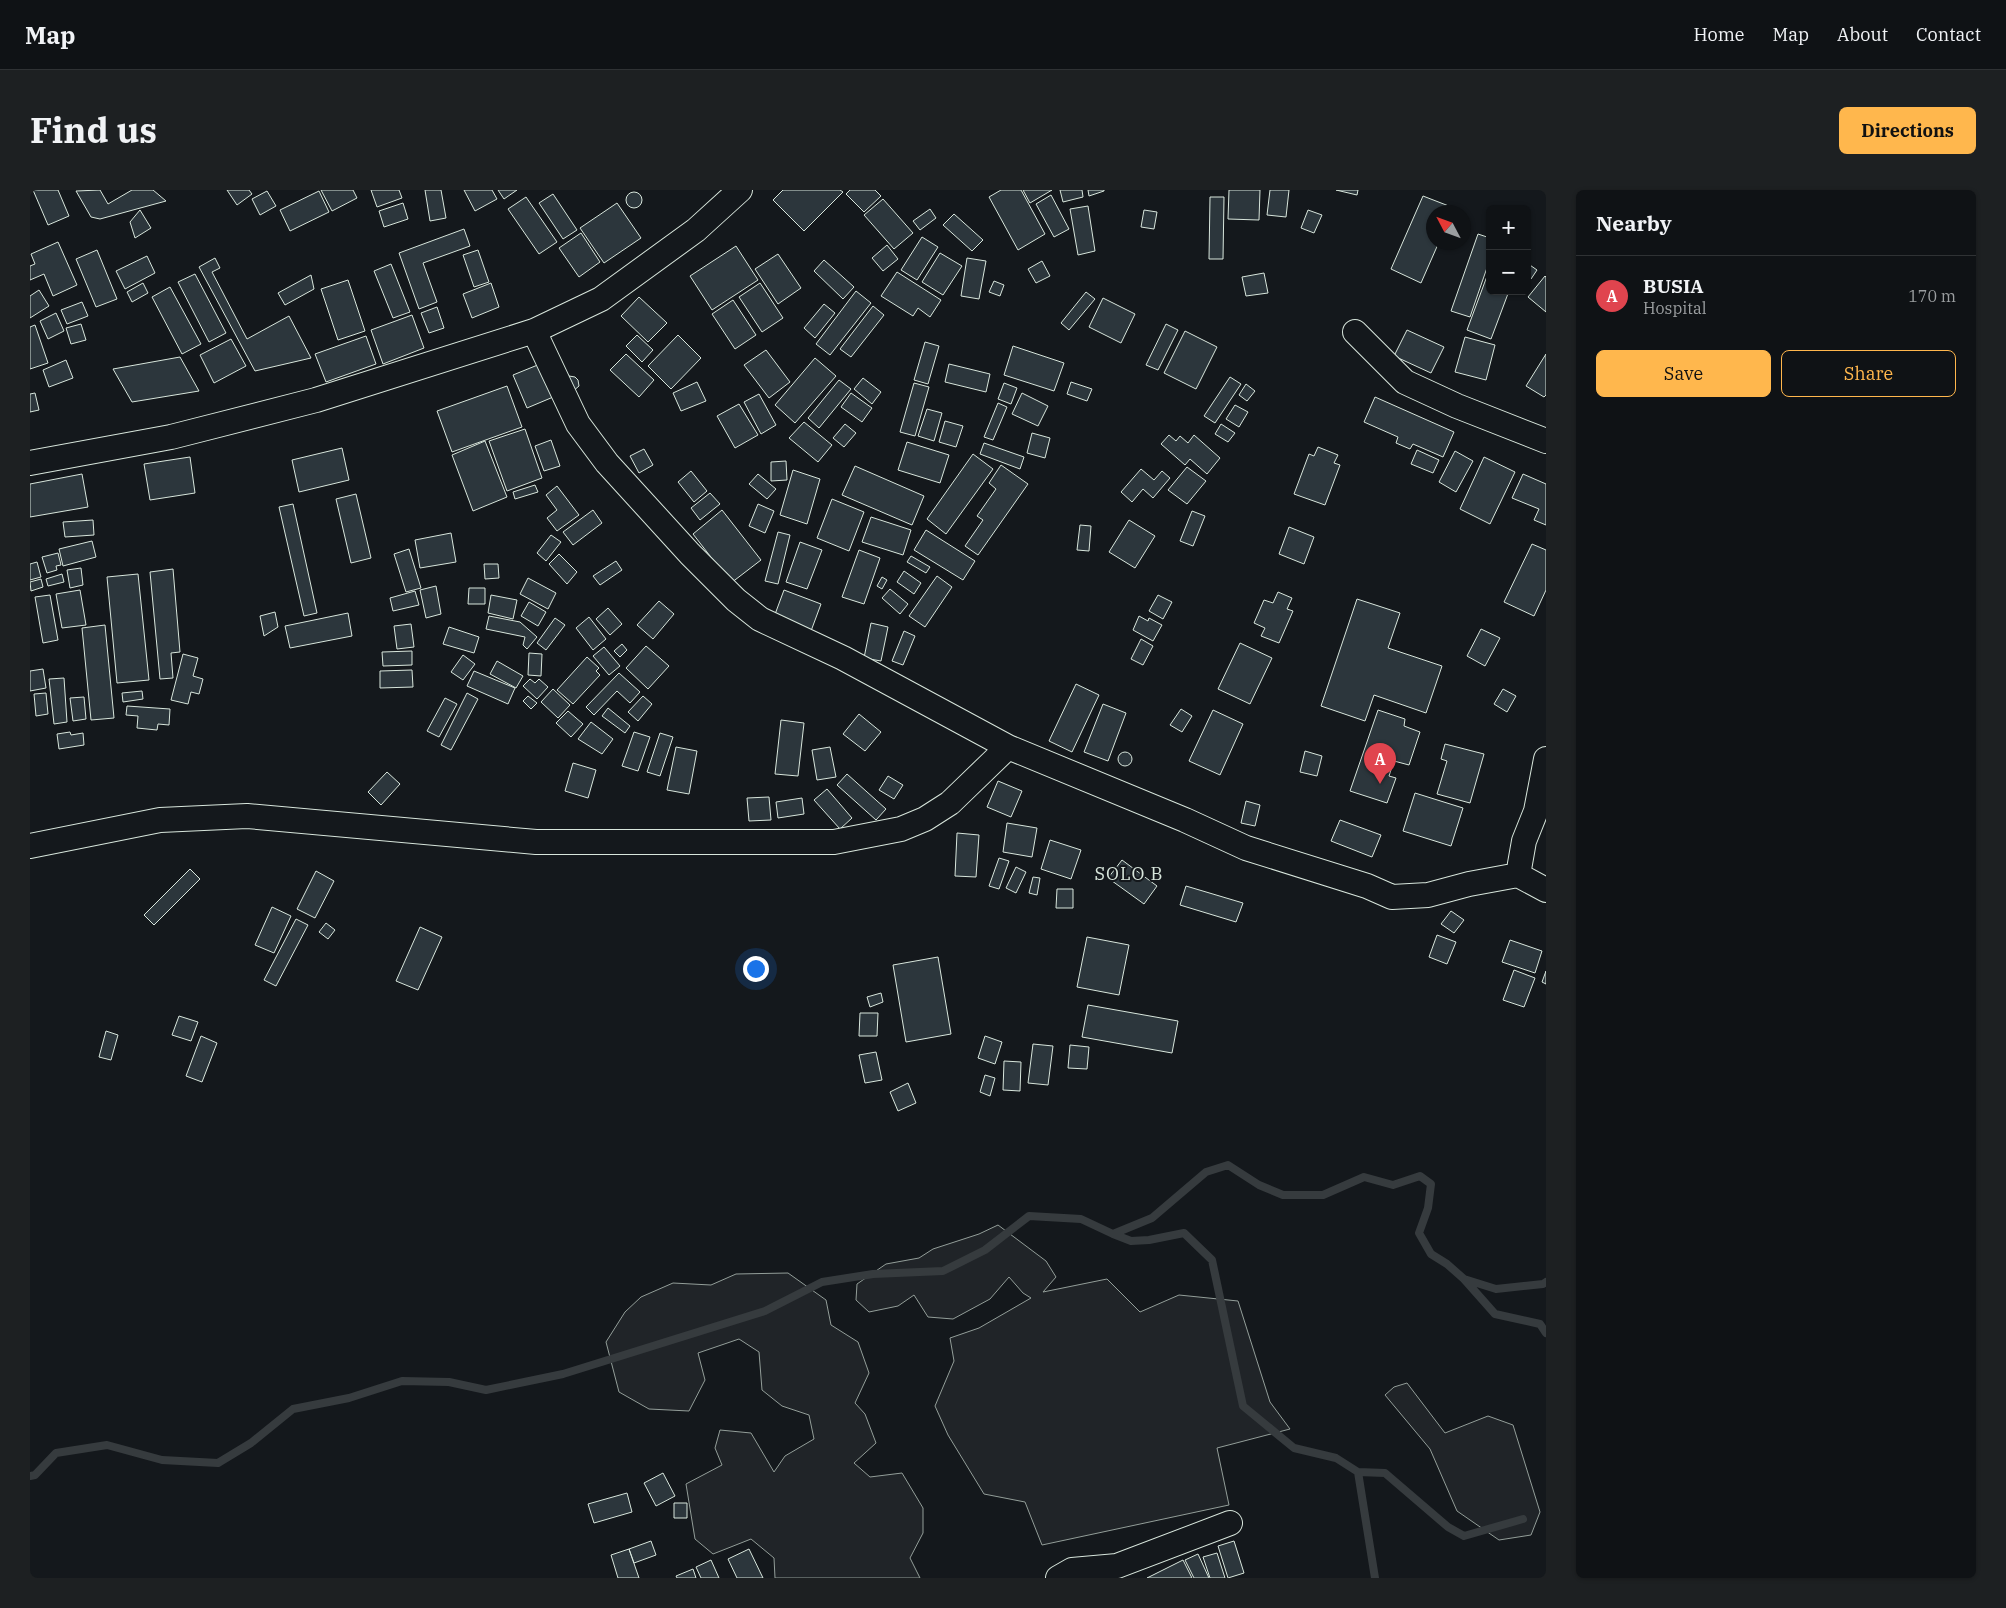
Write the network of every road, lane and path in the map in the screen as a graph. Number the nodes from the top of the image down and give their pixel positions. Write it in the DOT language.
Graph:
graph roads {
  1 [pos="740,190"];
  2 [pos="534,331"];
  3 [pos="1355,332"];
  4 [pos="1546,441"];
  5 [pos="30,463"];
  6 [pos="1008,747"];
  7 [pos="1546,759"];
  8 [pos="30,846"];
  9 [pos="1518,875"];
  10 [pos="1546,890"];
  11 [pos="1230,1523"];
  12 [pos="1058,1578"];
  1 -- 2 [label="street"];
  2 -- 5 [label="street"];
  2 -- 6 [label="street"];
  3 -- 4 [label="street"];
  6 -- 8 [label="street"];
  6 -- 9 [label="street"];
  7 -- 9 [label="street"];
  9 -- 10 [label="street"];
  11 -- 12 [label="street"];
}
